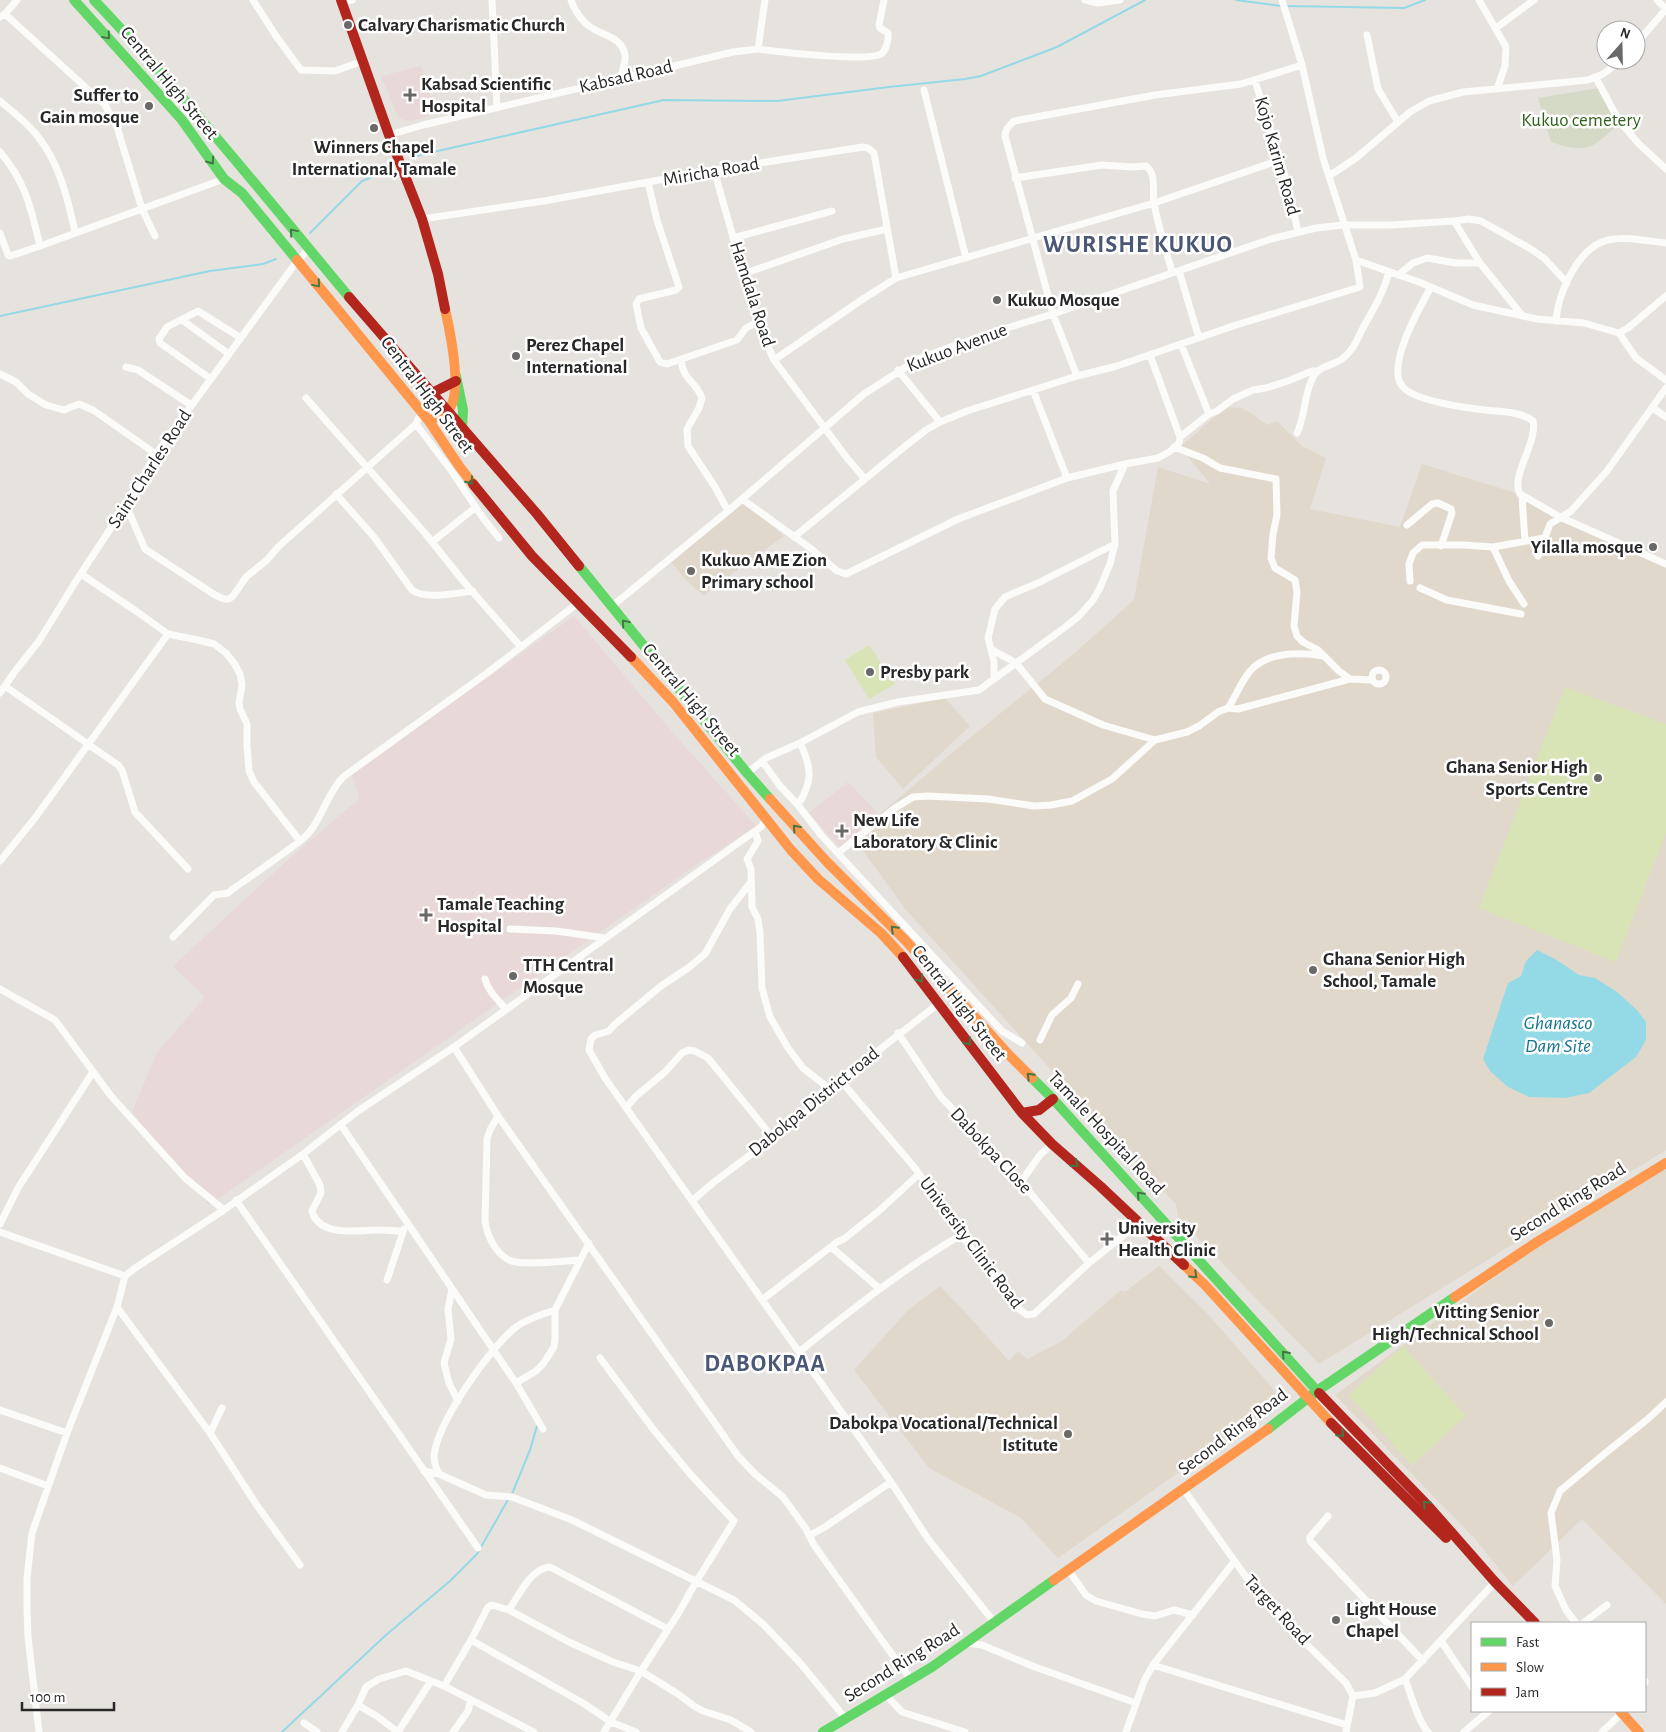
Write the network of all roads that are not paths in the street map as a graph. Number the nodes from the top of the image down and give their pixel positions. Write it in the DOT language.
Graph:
graph roads {
  1 [pos="17,0"];
  2 [pos="74,0"];
  3 [pos="94,0"];
  4 [pos="253,0"];
  5 [pos="492,0"];
  6 [pos="571,0"];
  7 [pos="766,0"];
  8 [pos="884,0"];
  9 [pos="1085,0"];
  10 [pos="1120,0"];
  11 [pos="1282,0"];
  12 [pos="1479,0"];
  13 [pos="1534,0"];
  14 [pos="1657,0"];
  15 [pos="345,1"];
  16 [pos="1666,9"];
  17 [pos="2,16"];
  18 [pos="1496,28"];
  19 [pos="1646,32"];
  20 [pos="1367,35"];
  21 [pos="758,49"];
  22 [pos="363,61"];
  23 [pos="1302,65"];
  24 [pos="1609,70"];
  25 [pos="621,78"];
  26 [pos="1596,78"];
  27 [pos="1255,81"];
  28 [pos="1497,89"];
  29 [pos="924,90"];
  30 [pos="0,101"];
  31 [pos="497,108"];
  32 [pos="1398,122"];
  33 [pos="389,135"];
  34 [pos="0,152"];
  35 [pos="1280,160"];
  36 [pos="1666,169"];
  37 [pos="714,170"];
  38 [pos="1329,176"];
  39 [pos="224,178"];
  40 [pos="1015,178"];
  41 [pos="648,182"];
  42 [pos="1154,203"];
  43 [pos="142,209"];
  44 [pos="832,211"];
  45 [pos="422,219"];
  46 [pos="1454,221"];
  47 [pos="1343,225"];
  48 [pos="887,229"];
  49 [pos="75,232"];
  50 [pos="1298,232"];
  51 [pos="0,233"];
  52 [pos="155,236"];
  53 [pos="734,238"];
  54 [pos="1032,240"];
  55 [pos="1666,243"];
  56 [pos="40,246"];
  57 [pos="308,250"];
  58 [pos="966,258"];
  59 [pos="1356,260"];
  60 [pos="298,261"];
  61 [pos="1480,263"];
  62 [pos="1176,272"];
  63 [pos="1389,272"];
  64 [pos="744,274"];
  65 [pos="1398,275"];
  66 [pos="896,278"];
  67 [pos="1567,283"];
  68 [pos="1431,287"];
  69 [pos="1666,296"];
  70 [pos="1053,314"];
  71 [pos="1521,315"];
  72 [pos="182,320"];
  73 [pos="1556,321"];
  74 [pos="757,322"];
  75 [pos="1619,333"];
  76 [pos="241,338"];
  77 [pos="1199,338"];
  78 [pos="1181,344"];
  79 [pos="229,354"];
  80 [pos="1150,355"];
  81 [pos="681,360"];
  82 [pos="774,360"];
  83 [pos="126,367"];
  84 [pos="898,370"];
  85 [pos="1318,371"];
  86 [pos="0,374"];
  87 [pos="1077,376"];
  88 [pos="211,379"];
  89 [pos="456,379"];
  90 [pos="1666,380"];
  91 [pos="1666,388"];
  92 [pos="1032,390"];
  93 [pos="430,394"];
  94 [pos="306,398"];
  95 [pos="191,405"];
  96 [pos="1652,408"];
  97 [pos="421,412"];
  98 [pos="447,412"];
  99 [pos="1209,414"];
  100 [pos="1666,417"];
  101 [pos="429,421"];
  102 [pos="940,422"];
  103 [pos="416,424"];
  104 [pos="824,427"];
  105 [pos="1297,433"];
  106 [pos="457,437"];
  107 [pos="1180,437"];
  108 [pos="1174,447"];
  109 [pos="156,454"];
  110 [pos="1125,464"];
  111 [pos="367,466"];
  112 [pos="865,478"];
  113 [pos="1067,478"];
  114 [pos="336,494"];
  115 [pos="1522,497"];
  116 [pos="742,499"];
  117 [pos="126,505"];
  118 [pos="476,507"];
  119 [pos="728,511"];
  120 [pos="1560,517"];
  121 [pos="1407,525"];
  122 [pos="794,537"];
  123 [pos="498,538"];
  124 [pos="1544,538"];
  125 [pos="1525,541"];
  126 [pos="432,542"];
  127 [pos="1114,544"];
  128 [pos="1441,546"];
  129 [pos="1493,548"];
  130 [pos="1538,556"];
  131 [pos="1666,564"];
  132 [pos="81,574"];
  133 [pos="1410,581"];
  134 [pos="1420,588"];
  135 [pos="473,592"];
  136 [pos="578,603"];
  137 [pos="1524,604"];
  138 [pos="611,607"];
  139 [pos="1521,614"];
  140 [pos="168,634"];
  141 [pos="521,647"];
  142 [pos="991,649"];
  143 [pos="1324,656"];
  144 [pos="1016,663"];
  145 [pos="994,679"];
  146 [pos="1350,679"];
  147 [pos="1372,680"];
  148 [pos="5,686"];
  149 [pos="0,693"];
  150 [pos="1228,708"];
  151 [pos="1155,740"];
  152 [pos="800,743"];
  153 [pos="89,744"];
  154 [pos="762,761"];
  155 [pos="747,772"];
  156 [pos="798,805"];
  157 [pos="766,818"];
  158 [pos="755,831"];
  159 [pos="821,835"];
  160 [pos="300,841"];
  161 [pos="810,844"];
  162 [pos="838,853"];
  163 [pos="0,861"];
  164 [pos="188,869"];
  165 [pos="841,877"];
  166 [pos="751,882"];
  167 [pos="823,884"];
  168 [pos="510,929"];
  169 [pos="173,937"];
  170 [pos="605,938"];
  171 [pos="485,979"];
  172 [pos="1078,984"];
  173 [pos="0,989"];
  174 [pos="938,1004"];
  175 [pos="506,1009"];
  176 [pos="898,1033"];
  177 [pos="1040,1040"];
  178 [pos="1022,1044"];
  179 [pos="454,1047"];
  180 [pos="1009,1055"];
  181 [pos="93,1072"];
  182 [pos="841,1080"];
  183 [pos="831,1090"];
  184 [pos="1053,1099"];
  185 [pos="626,1108"];
  186 [pos="1022,1113"];
  187 [pos="498,1116"];
  188 [pos="341,1125"];
  189 [pos="773,1138"];
  190 [pos="1052,1144"];
  191 [pos="304,1154"];
  192 [pos="1666,1163"];
  193 [pos="919,1174"];
  194 [pos="1021,1182"];
  195 [pos="236,1200"];
  196 [pos="692,1201"];
  197 [pos="224,1210"];
  198 [pos="407,1222"];
  199 [pos="1139,1223"];
  200 [pos="0,1224"];
  201 [pos="403,1231"];
  202 [pos="0,1232"];
  203 [pos="961,1235"];
  204 [pos="588,1242"];
  205 [pos="831,1247"];
  206 [pos="580,1260"];
  207 [pos="1089,1263"];
  208 [pos="125,1276"];
  209 [pos="387,1280"];
  210 [pos="452,1289"];
  211 [pos="880,1289"];
  212 [pos="762,1300"];
  213 [pos="117,1307"];
  214 [pos="555,1310"];
  215 [pos="494,1351"];
  216 [pos="798,1352"];
  217 [pos="600,1358"];
  218 [pos="516,1383"];
  219 [pos="1317,1391"];
  220 [pos="1308,1398"];
  221 [pos="458,1401"];
  222 [pos="1666,1402"];
  223 [pos="222,1408"];
  224 [pos="0,1410"];
  225 [pos="543,1429"];
  226 [pos="67,1433"];
  227 [pos="210,1433"];
  228 [pos="0,1468"];
  229 [pos="424,1471"];
  230 [pos="439,1474"];
  231 [pos="891,1482"];
  232 [pos="48,1486"];
  233 [pos="1184,1490"];
  234 [pos="1328,1516"];
  235 [pos="809,1536"];
  236 [pos="478,1548"];
  237 [pos="1234,1562"];
  238 [pos="300,1565"];
  239 [pos="1481,1567"];
  240 [pos="1069,1572"];
  241 [pos="696,1582"];
  242 [pos="1495,1582"];
  243 [pos="1607,1605"];
  244 [pos="509,1610"];
  245 [pos="1193,1615"];
  246 [pos="994,1622"];
  247 [pos="1534,1622"];
  248 [pos="1575,1622"];
  249 [pos="1583,1622"];
  250 [pos="668,1629"];
  251 [pos="471,1640"];
  252 [pos="1441,1641"];
  253 [pos="968,1642"];
  254 [pos="1423,1661"];
  255 [pos="1153,1665"];
  256 [pos="641,1671"];
  257 [pos="911,1679"];
  258 [pos="1405,1680"];
  259 [pos="431,1681"];
  260 [pos="444,1686"];
  261 [pos="1471,1686"];
  262 [pos="886,1695"];
  263 [pos="1353,1696"];
  264 [pos="470,1700"];
  265 [pos="1136,1703"];
  266 [pos="358,1705"];
  267 [pos="1488,1712"];
  268 [pos="1621,1712"];
  269 [pos="846,1719"];
  270 [pos="610,1722"];
  271 [pos="304,1723"];
  272 [pos="1347,1728"];
  273 [pos="1426,1731"];
  274 [pos="39,1732"];
  275 [pos="317,1732"];
  276 [pos="342,1732"];
  277 [pos="398,1732"];
  278 [pos="453,1732"];
  279 [pos="534,1732"];
  280 [pos="604,1732"];
  281 [pos="636,1732"];
  282 [pos="751,1732"];
  283 [pos="823,1732"];
  284 [pos="965,1732"];
  285 [pos="1126,1732"];
  286 [pos="1464,1732"];
  287 [pos="1602,1732"];
  288 [pos="1639,1732"];
  1 -- 17 [label="street"];
  2 -- 39 [label="main road, Central High Street, one-way"];
  57 -- 3 [label="main road, Central High Street, one-way"];
  4 -- 22 [label="street"];
  5 -- 31 [label="street"];
  6 -- 25 [label="street"];
  7 -- 21 [label="street"];
  8 -- 21 [label="street, Kabsad Road"];
  9 -- 10 [label="street"];
  11 -- 23 [label="street"];
  12 -- 18 [label="street"];
  13 -- 18 [label="street"];
  14 -- 16 [label="street"];
  15 -- 22 [label="main road"];
  16 -- 19 [label="street"];
  17 -- 43 [label="street"];
  18 -- 28 [label="street"];
  20 -- 32 [label="street"];
  21 -- 25 [label="street, Kabsad Road"];
  22 -- 33 [label="main road"];
  23 -- 27 [label="street"];
  23 -- 38 [label="street"];
  24 -- 26 [label="street"];
  25 -- 31 [label="street, Kabsad Road"];
  26 -- 28 [label="street"];
  26 -- 36 [label="street"];
  27 -- 35 [label="street, Kojo Karim Road"];
  27 -- 40 [label="street"];
  28 -- 32 [label="street"];
  29 -- 58 [label="street"];
  30 -- 49 [label="street"];
  31 -- 33 [label="street, Kabsad Road"];
  32 -- 38 [label="street"];
  33 -- 45 [label="main road"];
  34 -- 56 [label="street"];
  35 -- 42 [label="street"];
  35 -- 50 [label="street, Kojo Karim Road"];
  37 -- 41 [label="street, Miricha Road"];
  37 -- 48 [label="street, Miricha Road"];
  37 -- 53 [label="street, Hamdala Road"];
  38 -- 47 [label="street"];
  39 -- 43 [label="street"];
  39 -- 60 [label="main road, Central High Street"];
  40 -- 42 [label="street"];
  40 -- 54 [label="street"];
  41 -- 45 [label="street, Miricha Road"];
  41 -- 81 [label="street"];
  42 -- 54 [label="street"];
  42 -- 62 [label="street"];
  43 -- 49 [label="street"];
  43 -- 52 [label="street"];
  44 -- 53 [label="street"];
  45 -- 89 [label="main road"];
  46 -- 47 [label="street, Kukuo Avenue"];
  46 -- 61 [label="street"];
  46 -- 67 [label="street, Kukuo Avenue"];
  47 -- 50 [label="street, Kukuo Avenue"];
  47 -- 59 [label="street"];
  48 -- 64 [label="street"];
  48 -- 66 [label="street, Miricha Road"];
  49 -- 56 [label="street"];
  50 -- 62 [label="street, Kukuo Avenue"];
  51 -- 56 [label="street"];
  53 -- 64 [label="street, Hamdala Road"];
  54 -- 58 [label="street"];
  54 -- 70 [label="street"];
  55 -- 67 [label="street"];
  57 -- 60 [label="street, Saint Charles Road"];
  57 -- 93 [label="main road, Central High Street"];
  58 -- 66 [label="street"];
  59 -- 63 [label="street"];
  59 -- 77 [label="street"];
  60 -- 76 [label="street, Saint Charles Road"];
  60 -- 97 [label="main road, Central High Street, one-way"];
  61 -- 65 [label="street"];
  61 -- 71 [label="street"];
  62 -- 70 [label="street, Kukuo Avenue"];
  62 -- 77 [label="street"];
  63 -- 65 [label="street"];
  63 -- 85 [label="street"];
  64 -- 74 [label="street, Hamdala Road"];
  65 -- 68 [label="street"];
  66 -- 82 [label="street"];
  67 -- 73 [label="street"];
  68 -- 71 [label="street"];
  68 -- 115 [label="street"];
  69 -- 75 [label="street"];
  70 -- 84 [label="street, Kukuo Avenue"];
  70 -- 87 [label="street"];
  71 -- 73 [label="street"];
  72 -- 76 [label="street"];
  72 -- 79 [label="street"];
  72 -- 88 [label="street"];
  73 -- 75 [label="street"];
  74 -- 81 [label="street"];
  74 -- 82 [label="street, Hamdala Road"];
  75 -- 90 [label="street"];
  76 -- 79 [label="street, Saint Charles Road"];
  77 -- 78 [label="street"];
  78 -- 80 [label="street"];
  78 -- 99 [label="street"];
  79 -- 88 [label="street, Saint Charles Road"];
  80 -- 87 [label="street"];
  80 -- 107 [label="street"];
  81 -- 119 [label="street"];
  82 -- 104 [label="street, Hamdala Road"];
  83 -- 95 [label="street"];
  84 -- 102 [label="street"];
  84 -- 104 [label="street, Kukuo Avenue"];
  85 -- 99 [label="street"];
  85 -- 105 [label="street"];
  86 -- 109 [label="street"];
  87 -- 92 [label="street"];
  88 -- 95 [label="street, Saint Charles Road"];
  89 -- 93 [label="main road"];
  89 -- 98 [label="main road"];
  89 -- 106 [label="main road"];
  91 -- 96 [label="street"];
  92 -- 102 [label="street"];
  92 -- 113 [label="street"];
  93 -- 98 [label="main road, Central High Street"];
  94 -- 111 [label="street"];
  95 -- 109 [label="street, Saint Charles Road"];
  96 -- 100 [label="street"];
  96 -- 120 [label="street"];
  97 -- 101 [label="main road, Central High Street"];
  97 -- 103 [label="street"];
  98 -- 101 [label="main road"];
  98 -- 106 [label="main road, Central High Street"];
  99 -- 107 [label="street"];
  101 -- 106 [label="main road, Central High Street"];
  102 -- 112 [label="street"];
  103 -- 111 [label="street"];
  103 -- 118 [label="street"];
  104 -- 112 [label="street, Hamdala Road"];
  104 -- 116 [label="street, Kukuo Avenue"];
  106 -- 136 [label="main road, Central High Street, one-way"];
  106 -- 138 [label="main road, Central High Street"];
  107 -- 108 [label="street"];
  108 -- 110 [label="street"];
  108 -- 143 [label="street"];
  109 -- 117 [label="street, Saint Charles Road"];
  110 -- 113 [label="street"];
  110 -- 127 [label="street"];
  111 -- 114 [label="street"];
  111 -- 126 [label="street"];
  112 -- 122 [label="street"];
  113 -- 122 [label="street"];
  114 -- 117 [label="street"];
  114 -- 135 [label="street"];
  115 -- 120 [label="street"];
  115 -- 125 [label="street"];
  116 -- 119 [label="street, Kukuo Avenue"];
  116 -- 122 [label="street"];
  117 -- 132 [label="street, Saint Charles Road"];
  118 -- 123 [label="street"];
  118 -- 126 [label="street"];
  119 -- 138 [label="street, Kukuo Avenue"];
  120 -- 124 [label="street"];
  120 -- 131 [label="street"];
  121 -- 128 [label="street"];
  124 -- 125 [label="street"];
  124 -- 130 [label="street"];
  125 -- 129 [label="street"];
  126 -- 135 [label="street"];
  127 -- 142 [label="street"];
  127 -- 144 [label="street"];
  128 -- 129 [label="street"];
  128 -- 133 [label="street"];
  129 -- 137 [label="street"];
  132 -- 140 [label="street"];
  132 -- 148 [label="street, Saint Charles Road"];
  134 -- 139 [label="street"];
  135 -- 141 [label="street"];
  136 -- 141 [label="street"];
  136 -- 157 [label="main road, Central High Street"];
  155 -- 138 [label="main road, Central High Street, one-way"];
  140 -- 153 [label="street"];
  140 -- 160 [label="street"];
  141 -- 160 [label="street"];
  142 -- 144 [label="street"];
  142 -- 145 [label="street"];
  143 -- 146 [label="street"];
  143 -- 150 [label="street"];
  144 -- 145 [label="street"];
  144 -- 151 [label="street"];
  145 -- 152 [label="street"];
  146 -- 147 [label="street"];
  146 -- 150 [label="street"];
  148 -- 149 [label="street, Saint Charles Road"];
  148 -- 153 [label="street"];
  150 -- 151 [label="street"];
  151 -- 162 [label="street"];
  152 -- 154 [label="street"];
  152 -- 156 [label="street"];
  153 -- 163 [label="street"];
  153 -- 164 [label="street"];
  154 -- 155 [label="street"];
  154 -- 156 [label="street"];
  161 -- 155 [label="main road, Central High Street, one-way"];
  156 -- 159 [label="street"];
  157 -- 158 [label="street"];
  157 -- 167 [label="main road, Central High Street"];
  158 -- 166 [label="street"];
  158 -- 170 [label="street"];
  159 -- 161 [label="street"];
  159 -- 162 [label="street"];
  160 -- 169 [label="street"];
  161 -- 165 [label="main road, Central High Street"];
  162 -- 178 [label="street"];
  165 -- 167 [label="main road"];
  180 -- 165 [label="main road, Central High Street, one-way"];
  166 -- 183 [label="street"];
  166 -- 185 [label="street"];
  167 -- 174 [label="main road, Central High Street, one-way"];
  168 -- 170 [label="street"];
  170 -- 175 [label="street"];
  171 -- 175 [label="street"];
  172 -- 177 [label="street"];
  173 -- 181 [label="street"];
  174 -- 176 [label="street, Dabokpa District road"];
  174 -- 186 [label="main road, Central High Street, one-way"];
  175 -- 179 [label="street"];
  176 -- 182 [label="street, Dabokpa District road"];
  176 -- 194 [label="street, Dabokpa Close"];
  179 -- 187 [label="street"];
  179 -- 188 [label="street"];
  184 -- 180 [label="main road, Tamale Hospital Road, one-way"];
  181 -- 197 [label="street"];
  181 -- 200 [label="street"];
  182 -- 183 [label="street, Dabokpa District road"];
  182 -- 193 [label="street, University Clinic Road"];
  183 -- 189 [label="street, Dabokpa District road"];
  184 -- 186 [label="main road"];
  219 -- 184 [label="main road, Tamale Hospital Road, one-way"];
  185 -- 189 [label="street"];
  185 -- 196 [label="street"];
  186 -- 190 [label="main road, Central High Street"];
  187 -- 204 [label="street"];
  187 -- 206 [label="street"];
  188 -- 191 [label="street"];
  188 -- 198 [label="street"];
  189 -- 196 [label="street, Dabokpa District road"];
  190 -- 194 [label="street"];
  190 -- 199 [label="main road, Central High Street, one-way"];
  191 -- 195 [label="street"];
  191 -- 201 [label="street"];
  192 -- 219 [label="main road, Second Ring Road"];
  193 -- 203 [label="street, University Clinic Road"];
  193 -- 205 [label="street"];
  194 -- 207 [label="street, Dabokpa Close"];
  195 -- 197 [label="street"];
  195 -- 229 [label="street"];
  196 -- 212 [label="street"];
  197 -- 208 [label="street"];
  198 -- 201 [label="street"];
  198 -- 210 [label="street"];
  199 -- 207 [label="street, University Clinic Road"];
  199 -- 220 [label="main road, Central High Street, one-way"];
  201 -- 209 [label="street"];
  202 -- 208 [label="street"];
  203 -- 207 [label="street, University Clinic Road"];
  203 -- 211 [label="street"];
  204 -- 206 [label="street"];
  204 -- 235 [label="street"];
  205 -- 211 [label="street"];
  205 -- 212 [label="street"];
  206 -- 214 [label="street"];
  208 -- 213 [label="street"];
  210 -- 215 [label="street"];
  210 -- 221 [label="street"];
  211 -- 216 [label="street"];
  212 -- 216 [label="street"];
  213 -- 226 [label="street"];
  213 -- 227 [label="street"];
  214 -- 215 [label="street"];
  214 -- 218 [label="street"];
  215 -- 218 [label="street"];
  215 -- 221 [label="street"];
  216 -- 231 [label="street"];
  217 -- 241 [label="street"];
  218 -- 225 [label="street"];
  219 -- 220 [label="main road, Second Ring Road"];
  239 -- 219 [label="main road, Tamale Hospital Road, one-way"];
  220 -- 233 [label="main road, Second Ring Road"];
  220 -- 239 [label="main road, Central High Street, one-way"];
  221 -- 230 [label="street"];
  222 -- 248 [label="street"];
  223 -- 227 [label="street"];
  224 -- 226 [label="street"];
  226 -- 232 [label="street"];
  227 -- 238 [label="street"];
  228 -- 232 [label="street"];
  229 -- 230 [label="street"];
  229 -- 236 [label="street"];
  230 -- 241 [label="street"];
  231 -- 235 [label="street"];
  231 -- 246 [label="street"];
  232 -- 274 [label="street"];
  233 -- 237 [label="street, Target Road"];
  233 -- 240 [label="main road, Second Ring Road"];
  234 -- 254 [label="street"];
  235 -- 257 [label="street"];
  237 -- 245 [label="street"];
  237 -- 263 [label="street, Target Road"];
  239 -- 242 [label="main road"];
  240 -- 245 [label="street"];
  240 -- 246 [label="main road, Second Ring Road"];
  241 -- 250 [label="street"];
  241 -- 269 [label="street"];
  242 -- 247 [label="main road"];
  242 -- 252 [label="street"];
  243 -- 249 [label="street"];
  244 -- 250 [label="street"];
  244 -- 251 [label="street"];
  244 -- 256 [label="street"];
  245 -- 255 [label="street"];
  246 -- 253 [label="main road, Second Ring Road"];
  250 -- 256 [label="street"];
  251 -- 260 [label="street"];
  251 -- 270 [label="street"];
  252 -- 254 [label="street"];
  252 -- 261 [label="street"];
  253 -- 257 [label="main road, Second Ring Road"];
  253 -- 265 [label="street"];
  254 -- 258 [label="street"];
  255 -- 265 [label="street"];
  255 -- 272 [label="street"];
  256 -- 270 [label="street"];
  256 -- 282 [label="street"];
  257 -- 262 [label="main road, Second Ring Road"];
  258 -- 263 [label="street"];
  258 -- 273 [label="street"];
  259 -- 260 [label="street"];
  259 -- 266 [label="street"];
  259 -- 277 [label="street"];
  260 -- 264 [label="street"];
  262 -- 269 [label="main road, Second Ring Road"];
  262 -- 284 [label="street"];
  263 -- 272 [label="street"];
  264 -- 278 [label="street"];
  264 -- 279 [label="street"];
  265 -- 285 [label="street"];
  266 -- 276 [label="street"];
  266 -- 277 [label="street"];
  267 -- 286 [label="street"];
  268 -- 287 [label="street"];
  268 -- 288 [label="main road"];
  269 -- 283 [label="main road, Second Ring Road"];
  270 -- 280 [label="street"];
  270 -- 281 [label="street"];
  271 -- 275 [label="street"];
}
